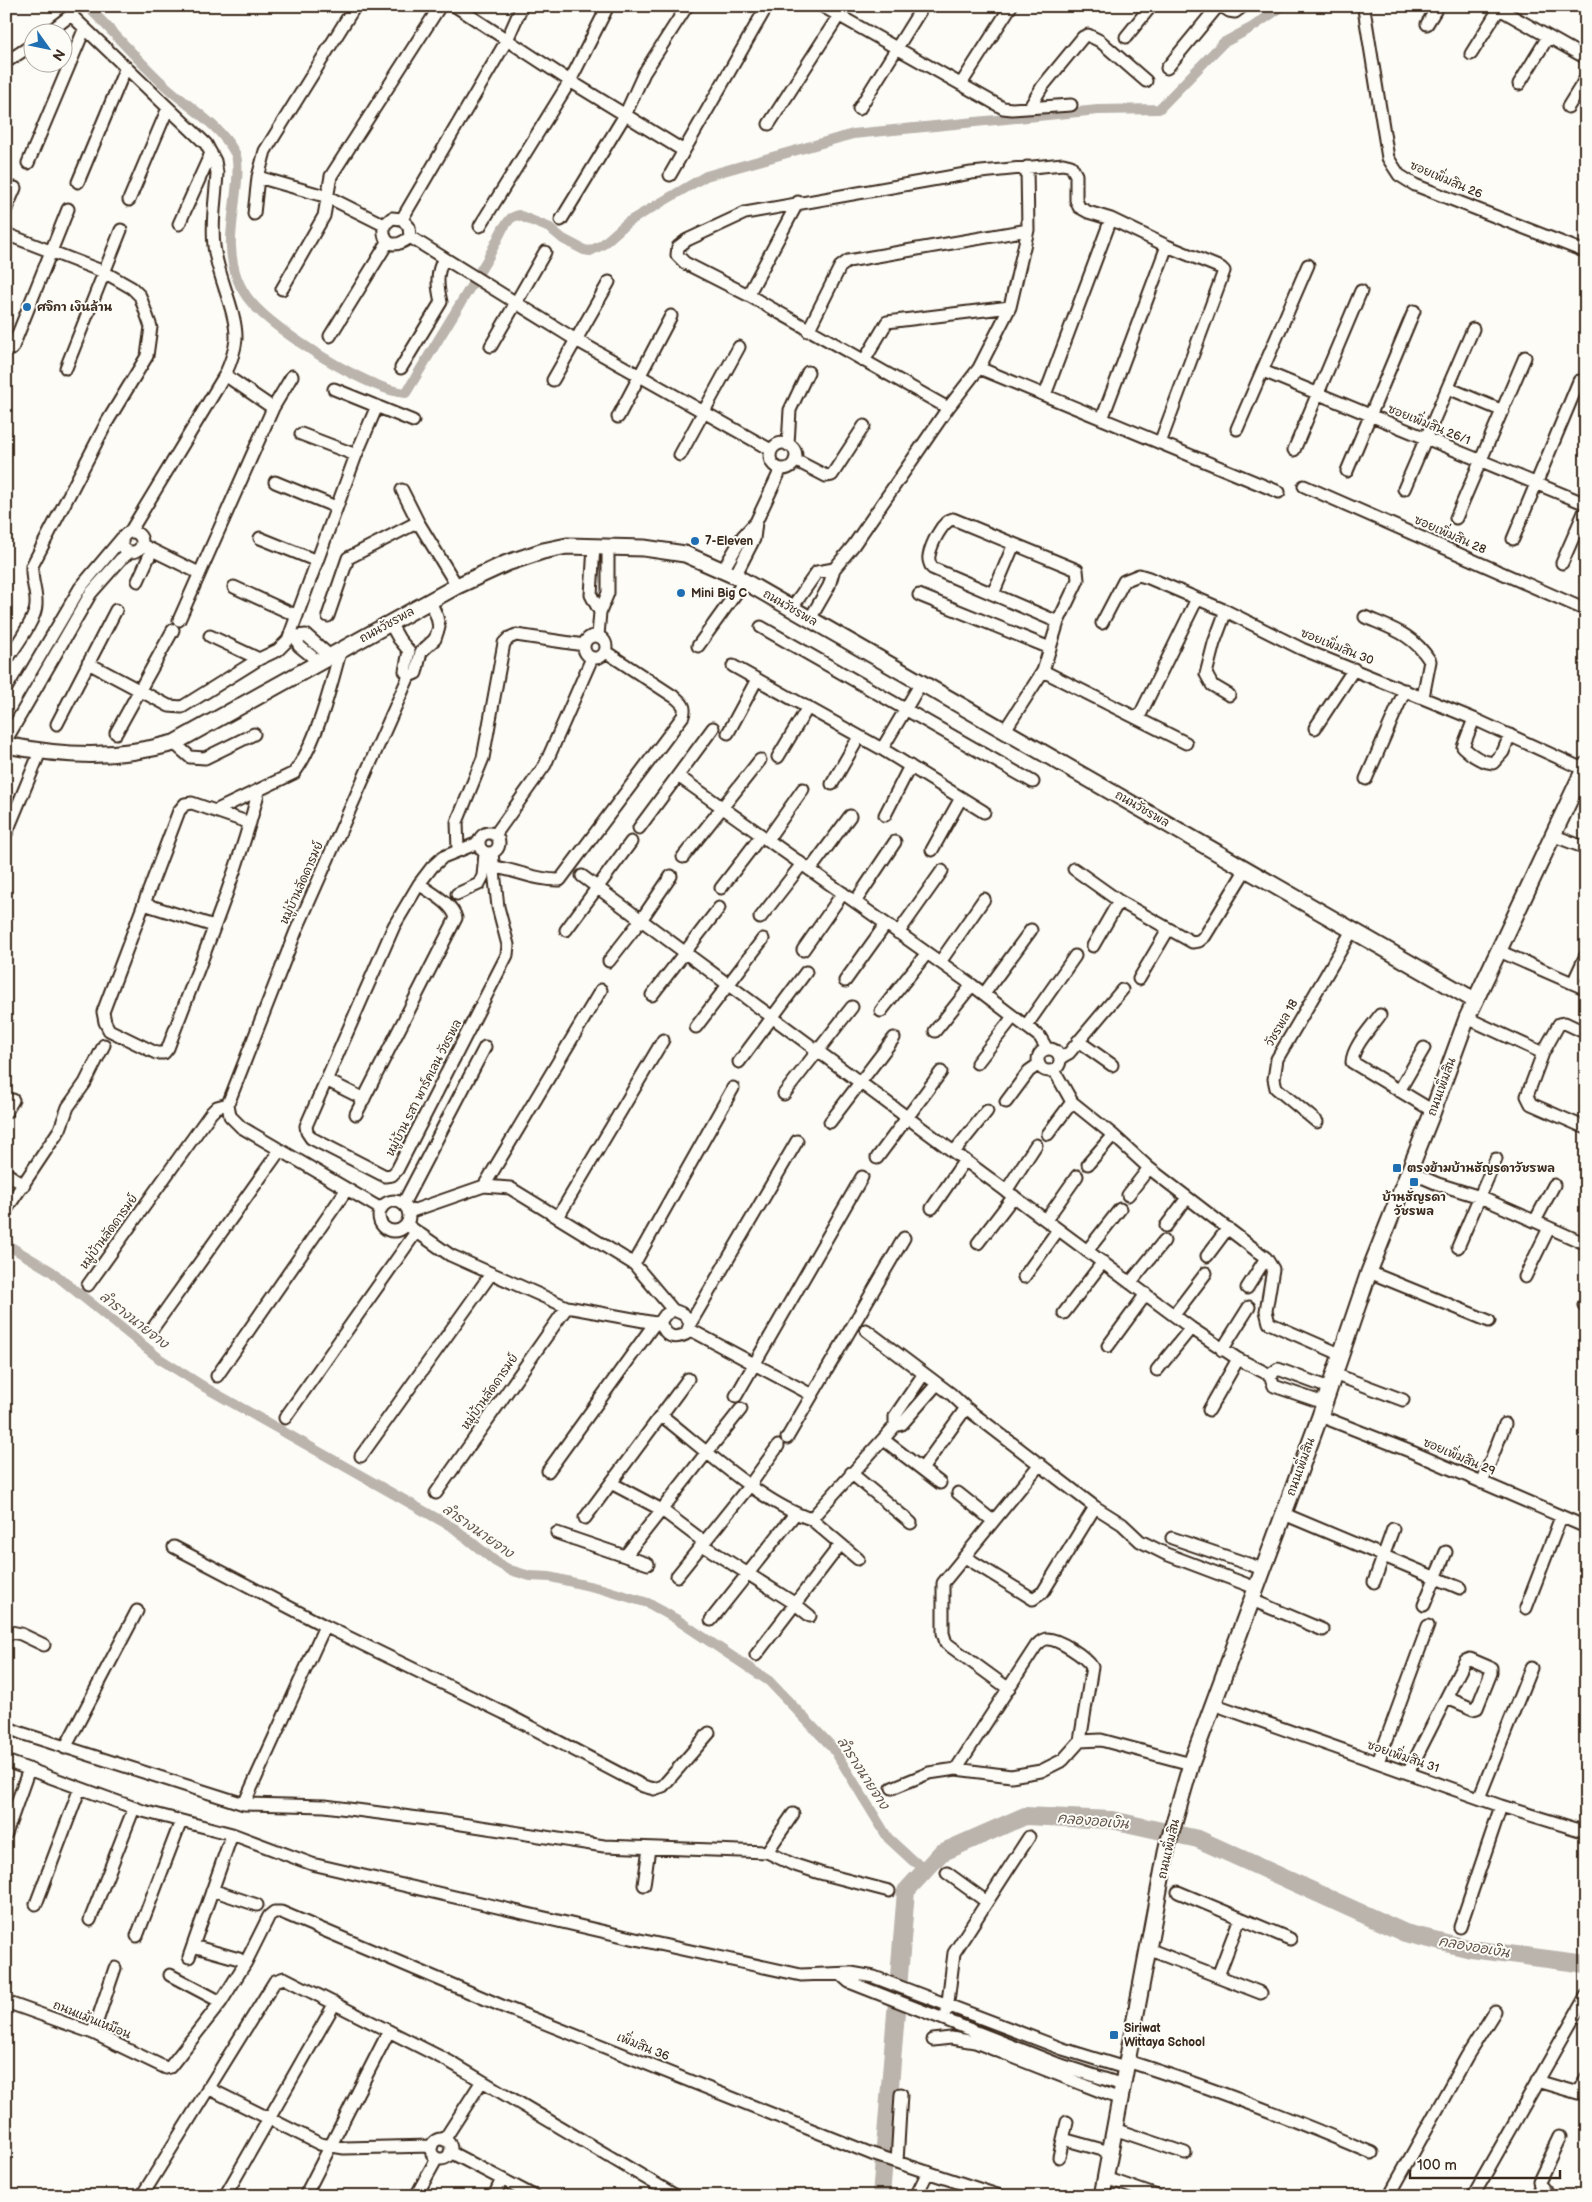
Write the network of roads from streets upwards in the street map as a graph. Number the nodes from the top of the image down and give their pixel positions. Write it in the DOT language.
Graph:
graph roads {
  1 [pos="355,6"];
  2 [pos="440,6"];
  3 [pos="455,6"];
  4 [pos="522,6"];
  5 [pos="608,6"];
  6 [pos="687,6"];
  7 [pos="767,6"];
  8 [pos="822,6"];
  9 [pos="845,6"];
  10 [pos="923,6"];
  11 [pos="1011,6"];
  12 [pos="1151,6"];
  13 [pos="1220,6"];
  14 [pos="1243,6"];
  15 [pos="1438,6"];
  16 [pos="1497,8"];
  17 [pos="1364,9"];
  18 [pos="73,11"];
  19 [pos="838,17"];
  20 [pos="60,22"];
  21 [pos="1427,24"];
  22 [pos="84,30"];
  23 [pos="1126,37"];
  24 [pos="1548,37"];
  25 [pos="507,40"];
  26 [pos="896,50"];
  27 [pos="22,52"];
  28 [pos="1471,54"];
  29 [pos="1586,58"];
  30 [pos="6,62"];
  31 [pos="126,67"];
  32 [pos="1167,68"];
  33 [pos="1586,78"];
  34 [pos="570,81"];
  35 [pos="1146,81"];
  36 [pos="961,84"];
  37 [pos="1519,84"];
  38 [pos="1071,105"];
  39 [pos="1030,107"];
  40 [pos="1568,107"];
  41 [pos="168,108"];
  42 [pos="859,109"];
  43 [pos="626,115"];
  44 [pos="769,124"];
  45 [pos="684,151"];
  46 [pos="211,153"];
  47 [pos="28,163"];
  48 [pos="1027,167"];
  49 [pos="670,175"];
  50 [pos="258,177"];
  51 [pos="78,182"];
  52 [pos="15,188"];
  53 [pos="328,197"];
  54 [pos="129,200"];
  55 [pos="798,202"];
  56 [pos="6,209"];
  57 [pos="68,210"];
  58 [pos="254,214"];
  59 [pos="402,219"];
  60 [pos="1112,219"];
  61 [pos="561,220"];
  62 [pos="179,224"];
  63 [pos="384,225"];
  64 [pos="480,226"];
  65 [pos="121,230"];
  66 [pos="1028,230"];
  67 [pos="6,234"];
  68 [pos="410,237"];
  69 [pos="388,242"];
  70 [pos="1167,246"];
  71 [pos="51,252"];
  72 [pos="545,252"];
  73 [pos="1586,252"];
  74 [pos="444,258"];
  75 [pos="1308,265"];
  76 [pos="104,272"];
  77 [pos="608,282"];
  78 [pos="282,289"];
  79 [pos="1361,291"];
  80 [pos="748,295"];
  81 [pos="516,302"];
  82 [pos="1010,308"];
  83 [pos="1414,311"];
  84 [pos="671,316"];
  85 [pos="1473,329"];
  86 [pos="808,331"];
  87 [pos="330,336"];
  88 [pos="576,340"];
  89 [pos="491,346"];
  90 [pos="738,348"];
  91 [pos="12,349"];
  92 [pos="1525,357"];
  93 [pos="864,361"];
  94 [pos="66,368"];
  95 [pos="401,368"];
  96 [pos="979,368"];
  97 [pos="808,372"];
  98 [pos="1263,372"];
  99 [pos="225,376"];
  100 [pos="292,376"];
  101 [pos="639,376"];
  102 [pos="553,380"];
  103 [pos="1579,381"];
  104 [pos="1448,388"];
  105 [pos="334,389"];
  106 [pos="1317,394"];
  107 [pos="1045,395"];
  108 [pos="377,406"];
  109 [pos="273,408"];
  110 [pos="948,408"];
  111 [pos="1503,411"];
  112 [pos="704,412"];
  113 [pos="1369,415"];
  114 [pos="618,417"];
  115 [pos="1102,419"];
  116 [pos="413,421"];
  117 [pos="864,426"];
  118 [pos="1237,429"];
  119 [pos="300,434"];
  120 [pos="1426,439"];
  121 [pos="1160,443"];
  122 [pos="788,445"];
  123 [pos="771,450"];
  124 [pos="1294,450"];
  125 [pos="356,455"];
  126 [pos="680,455"];
  127 [pos="795,460"];
  128 [pos="1481,461"];
  129 [pos="780,469"];
  130 [pos="1347,471"];
  131 [pos="275,482"];
  132 [pos="1536,484"];
  133 [pos="1304,486"];
  134 [pos="1404,489"];
  135 [pos="402,490"];
  136 [pos="1280,492"];
  137 [pos="1586,506"];
  138 [pos="336,507"];
  139 [pos="1456,518"];
  140 [pos="418,522"];
  141 [pos="126,535"];
  142 [pos="260,538"];
  143 [pos="1513,539"];
  144 [pos="1014,544"];
  145 [pos="601,546"];
  146 [pos="147,548"];
  147 [pos="130,552"];
  148 [pos="318,561"];
  149 [pos="1562,563"];
  150 [pos="834,569"];
  151 [pos="199,573"];
  152 [pos="734,576"];
  153 [pos="138,581"];
  154 [pos="458,586"];
  155 [pos="234,587"];
  156 [pos="993,594"];
  157 [pos="919,595"];
  158 [pos="1198,599"];
  159 [pos="430,601"];
  160 [pos="791,609"];
  161 [pos="116,610"];
  162 [pos="1586,610"];
  163 [pos="1226,611"];
  164 [pos="297,616"];
  165 [pos="328,616"];
  166 [pos="1365,616"];
  167 [pos="810,619"];
  168 [pos="1058,622"];
  169 [pos="390,623"];
  170 [pos="1102,623"];
  171 [pos="761,627"];
  172 [pos="294,634"];
  173 [pos="210,636"];
  174 [pos="598,636"];
  175 [pos="584,644"];
  176 [pos="698,646"];
  177 [pos="1050,648"];
  178 [pos="409,651"];
  179 [pos="421,652"];
  180 [pos="606,652"];
  181 [pos="330,657"];
  182 [pos="592,658"];
  183 [pos="259,659"];
  184 [pos="6,661"];
  185 [pos="88,663"];
  186 [pos="733,666"];
  187 [pos="1354,668"];
  188 [pos="1044,671"];
  189 [pos="31,673"];
  190 [pos="409,676"];
  191 [pos="42,678"];
  192 [pos="756,681"];
  193 [pos="921,683"];
  194 [pos="139,690"];
  195 [pos="1405,690"];
  196 [pos="1229,695"];
  197 [pos="1423,697"];
  198 [pos="16,698"];
  199 [pos="28,703"];
  200 [pos="808,707"];
  201 [pos="904,709"];
  202 [pos="6,714"];
  203 [pos="1474,718"];
  204 [pos="1138,720"];
  205 [pos="57,724"];
  206 [pos="714,728"];
  207 [pos="1315,728"];
  208 [pos="1005,730"];
  209 [pos="116,733"];
  210 [pos="728,733"];
  211 [pos="254,734"];
  212 [pos="1510,735"];
  213 [pos="859,737"];
  214 [pos="6,740"];
  215 [pos="174,743"];
  216 [pos="1186,744"];
  217 [pos="6,745"];
  218 [pos="882,749"];
  219 [pos="40,752"];
  220 [pos="778,757"];
  221 [pos="760,760"];
  222 [pos="910,766"];
  223 [pos="1584,767"];
  224 [pos="678,776"];
  225 [pos="1366,779"];
  226 [pos="1033,782"];
  227 [pos="832,784"];
  228 [pos="803,789"];
  229 [pos="259,790"];
  230 [pos="961,798"];
  231 [pos="722,808"];
  232 [pos="216,810"];
  233 [pos="984,812"];
  234 [pos="885,815"];
  235 [pos="850,816"];
  236 [pos="250,823"];
  237 [pos="639,828"];
  238 [pos="6,834"];
  239 [pos="495,835"];
  240 [pos="1552,835"];
  241 [pos="764,838"];
  242 [pos="631,842"];
  243 [pos="895,842"];
  244 [pos="478,843"];
  245 [pos="1586,848"];
  246 [pos="458,850"];
  247 [pos="932,850"];
  248 [pos="488,853"];
  249 [pos="683,857"];
  250 [pos="494,867"];
  251 [pos="806,867"];
  252 [pos="1074,869"];
  253 [pos="1246,869"];
  254 [pos="942,871"];
  255 [pos="582,876"];
  256 [pos="671,876"];
  257 [pos="419,884"];
  258 [pos="599,888"];
  259 [pos="721,888"];
  260 [pos="458,894"];
  261 [pos="843,894"];
  262 [pos="984,899"];
  263 [pos="1119,901"];
  264 [pos="855,902"];
  265 [pos="144,904"];
  266 [pos="719,908"];
  267 [pos="760,918"];
  268 [pos="641,920"];
  269 [pos="886,924"];
  270 [pos="214,926"];
  271 [pos="1353,929"];
  272 [pos="566,930"];
  273 [pos="1031,930"];
  274 [pos="1168,930"];
  275 [pos="898,933"];
  276 [pos="763,939"];
  277 [pos="1093,946"];
  278 [pos="803,950"];
  279 [pos="1499,951"];
  280 [pos="684,952"];
  281 [pos="927,953"];
  282 [pos="1586,955"];
  283 [pos="1075,956"];
  284 [pos="609,961"];
  285 [pos="940,962"];
  286 [pos="806,972"];
  287 [pos="1139,979"];
  288 [pos="845,981"];
  289 [pos="1573,983"];
  290 [pos="728,985"];
  291 [pos="972,985"];
  292 [pos="1586,989"];
  293 [pos="601,990"];
  294 [pos="1122,990"];
  295 [pos="984,994"];
  296 [pos="652,995"];
  297 [pos="1474,1000"];
  298 [pos="852,1007"];
  299 [pos="881,1012"];
  300 [pos="1380,1015"];
  301 [pos="772,1017"];
  302 [pos="1014,1017"];
  303 [pos="1467,1018"];
  304 [pos="1026,1026"];
  305 [pos="696,1027"];
  306 [pos="935,1031"];
  307 [pos="1586,1033"];
  308 [pos="894,1038"];
  309 [pos="664,1040"];
  310 [pos="1078,1041"];
  311 [pos="104,1045"];
  312 [pos="485,1048"];
  313 [pos="1424,1048"];
  314 [pos="1047,1049"];
  315 [pos="817,1051"];
  316 [pos="1543,1053"];
  317 [pos="1060,1058"];
  318 [pos="740,1062"];
  319 [pos="977,1063"];
  320 [pos="1039,1064"];
  321 [pos="1112,1065"];
  322 [pos="1054,1070"];
  323 [pos="941,1072"];
  324 [pos="326,1080"];
  325 [pos="860,1082"];
  326 [pos="733,1088"];
  327 [pos="1399,1091"];
  328 [pos="784,1094"];
  329 [pos="364,1099"];
  330 [pos="13,1100"];
  331 [pos="1006,1102"];
  332 [pos="1072,1102"];
  333 [pos="228,1104"];
  334 [pos="987,1111"];
  335 [pos="1433,1111"];
  336 [pos="6,1112"];
  337 [pos="356,1114"];
  338 [pos="908,1118"];
  339 [pos="830,1122"];
  340 [pos="1317,1122"];
  341 [pos="1586,1128"];
  342 [pos="1048,1134"];
  343 [pos="1113,1135"];
  344 [pos="798,1141"];
  345 [pos="1036,1145"];
  346 [pos="280,1150"];
  347 [pos="954,1152"];
  348 [pos="877,1158"];
  349 [pos="965,1160"];
  350 [pos="1496,1160"];
  351 [pos="1088,1164"];
  352 [pos="1149,1168"];
  353 [pos="1410,1172"];
  354 [pos="6,1173"];
  355 [pos="1077,1176"];
  356 [pos="862,1177"];
  357 [pos="24,1185"];
  358 [pos="1554,1185"];
  359 [pos="484,1186"];
  360 [pos="347,1189"];
  361 [pos="1010,1193"];
  362 [pos="1128,1195"];
  363 [pos="1480,1197"];
  364 [pos="1187,1198"];
  365 [pos="406,1208"];
  366 [pos="932,1208"];
  367 [pos="1120,1208"];
  368 [pos="380,1209"];
  369 [pos="6,1210"];
  370 [pos="558,1217"];
  371 [pos="1046,1220"];
  372 [pos="1536,1221"];
  373 [pos="1166,1226"];
  374 [pos="411,1228"];
  375 [pos="1228,1228"];
  376 [pos="1549,1228"];
  377 [pos="1058,1230"];
  378 [pos="904,1238"];
  379 [pos="1164,1241"];
  380 [pos="978,1243"];
  381 [pos="1586,1244"];
  382 [pos="1458,1247"];
  383 [pos="1088,1251"];
  384 [pos="1207,1256"];
  385 [pos="1266,1258"];
  386 [pos="1104,1262"];
  387 [pos="634,1264"];
  388 [pos="1369,1272"];
  389 [pos="1206,1273"];
  390 [pos="491,1274"];
  391 [pos="1024,1277"];
  392 [pos="1525,1277"];
  393 [pos="1130,1283"];
  394 [pos="88,1285"];
  395 [pos="1247,1288"];
  396 [pos="1146,1294"];
  397 [pos="1248,1307"];
  398 [pos="567,1308"];
  399 [pos="673,1310"];
  400 [pos="1064,1313"];
  401 [pos="1174,1315"];
  402 [pos="1489,1321"];
  403 [pos="657,1323"];
  404 [pos="690,1326"];
  405 [pos="153,1328"];
  406 [pos="1191,1328"];
  407 [pos="866,1330"];
  408 [pos="1108,1346"];
  409 [pos="1222,1350"];
  410 [pos="1340,1354"];
  411 [pos="1238,1359"];
  412 [pos="754,1365"];
  413 [pos="1157,1370"];
  414 [pos="1334,1374"];
  415 [pos="923,1375"];
  416 [pos="1270,1375"];
  417 [pos="217,1376"];
  418 [pos="688,1380"];
  419 [pos="937,1384"];
  420 [pos="736,1396"];
  421 [pos="812,1396"];
  422 [pos="1403,1400"];
  423 [pos="1324,1402"];
  424 [pos="966,1408"];
  425 [pos="741,1409"];
  426 [pos="1208,1410"];
  427 [pos="662,1416"];
  428 [pos="285,1418"];
  429 [pos="1505,1424"];
  430 [pos="895,1426"];
  431 [pos="788,1438"];
  432 [pos="884,1440"];
  433 [pos="778,1446"];
  434 [pos="708,1451"];
  435 [pos="361,1456"];
  436 [pos="1040,1464"];
  437 [pos="922,1469"];
  438 [pos="548,1472"];
  439 [pos="851,1473"];
  440 [pos="940,1482"];
  441 [pos="1482,1482"];
  442 [pos="611,1483"];
  443 [pos="750,1485"];
  444 [pos="436,1493"];
  445 [pos="958,1493"];
  446 [pos="1095,1507"];
  447 [pos="662,1510"];
  448 [pos="795,1514"];
  449 [pos="1284,1514"];
  450 [pos="1561,1517"];
  451 [pos="585,1518"];
  452 [pos="811,1519"];
  453 [pos="993,1521"];
  454 [pos="911,1523"];
  455 [pos="1586,1527"];
  456 [pos="1393,1529"];
  457 [pos="557,1533"];
  458 [pos="1172,1538"];
  459 [pos="702,1543"];
  460 [pos="840,1545"];
  461 [pos="174,1547"];
  462 [pos="1446,1552"];
  463 [pos="626,1555"];
  464 [pos="965,1556"];
  465 [pos="1383,1556"];
  466 [pos="858,1559"];
  467 [pos="648,1564"];
  468 [pos="1263,1569"];
  469 [pos="748,1572"];
  470 [pos="678,1576"];
  471 [pos="1436,1578"];
  472 [pos="1374,1582"];
  473 [pos="1460,1588"];
  474 [pos="1254,1594"];
  475 [pos="794,1603"];
  476 [pos="1424,1605"];
  477 [pos="1526,1608"];
  478 [pos="137,1611"];
  479 [pos="810,1616"];
  480 [pos="710,1620"];
  481 [pos="325,1626"];
  482 [pos="1428,1626"];
  483 [pos="1323,1630"];
  484 [pos="6,1637"];
  485 [pos="44,1645"];
  486 [pos="756,1655"];
  487 [pos="1531,1668"];
  488 [pos="1009,1689"];
  489 [pos="1447,1698"];
  490 [pos="1213,1704"];
  491 [pos="6,1727"];
  492 [pos="709,1733"];
  493 [pos="1080,1740"];
  494 [pos="65,1748"];
  495 [pos="6,1761"];
  496 [pos="1378,1762"];
  497 [pos="1192,1764"];
  498 [pos="29,1769"];
  499 [pos="956,1769"];
  500 [pos="1408,1773"];
  501 [pos="80,1788"];
  502 [pos="892,1788"];
  503 [pos="1478,1798"];
  504 [pos="244,1804"];
  505 [pos="1501,1806"];
  506 [pos="134,1808"];
  507 [pos="793,1814"];
  508 [pos="182,1821"];
  509 [pos="1586,1832"];
  510 [pos="6,1834"];
  511 [pos="232,1834"];
  512 [pos="1029,1837"];
  513 [pos="649,1848"];
  514 [pos="767,1852"];
  515 [pos="947,1873"];
  516 [pos="644,1885"];
  517 [pos="212,1890"];
  518 [pos="889,1891"];
  519 [pos="1178,1892"];
  520 [pos="987,1902"];
  521 [pos="36,1904"];
  522 [pos="257,1905"];
  523 [pos="1240,1918"];
  524 [pos="90,1920"];
  525 [pos="1460,1927"];
  526 [pos="137,1936"];
  527 [pos="1290,1939"];
  528 [pos="1148,1950"];
  529 [pos="238,1959"];
  530 [pos="115,1968"];
  531 [pos="840,1974"];
  532 [pos="170,1975"];
  533 [pos="1218,1976"];
  534 [pos="1261,1993"];
  535 [pos="1586,1996"];
  536 [pos="6,2002"];
  537 [pos="221,2002"];
  538 [pos="335,2004"];
  539 [pos="948,2005"];
  540 [pos="1495,2011"];
  541 [pos="945,2019"];
  542 [pos="390,2031"];
  543 [pos="94,2033"];
  544 [pos="933,2040"];
  545 [pos="1126,2064"];
  546 [pos="1586,2080"];
  547 [pos="482,2081"];
  548 [pos="1537,2081"];
  549 [pos="208,2088"];
  550 [pos="1121,2092"];
  551 [pos="901,2094"];
  552 [pos="271,2119"];
  553 [pos="1067,2122"];
  554 [pos="1114,2129"];
  555 [pos="1560,2137"];
  556 [pos="1063,2139"];
  557 [pos="444,2140"];
  558 [pos="331,2146"];
  559 [pos="432,2146"];
  560 [pos="450,2152"];
  561 [pos="1110,2152"];
  562 [pos="1185,2153"];
  563 [pos="1372,2153"];
  564 [pos="1059,2157"];
  565 [pos="437,2158"];
  566 [pos="895,2161"];
  567 [pos="928,2172"];
  568 [pos="1106,2178"];
  569 [pos="502,2180"];
  570 [pos="143,2194"];
  571 [pos="307,2195"];
  572 [pos="225,2196"];
  573 [pos="416,2196"];
  574 [pos="494,2196"];
  575 [pos="534,2196"];
  576 [pos="676,2196"];
  577 [pos="916,2196"];
  578 [pos="1000,2196"];
  579 [pos="1102,2196"];
  580 [pos="1157,2196"];
  581 [pos="1389,2196"];
  582 [pos="1473,2196"];
  583 [pos="1550,2196"];
  1 -- 50 [label="street"];
  2 -- 53 [label="street"];
  3 -- 25 [label="street"];
  4 -- 25 [label="street"];
  5 -- 34 [label="street"];
  6 -- 43 [label="street"];
  7 -- 45 [label="street"];
  8 -- 19 [label="street"];
  9 -- 19 [label="street"];
  10 -- 26 [label="street"];
  11 -- 36 [label="street"];
  12 -- 23 [label="street"];
  13 -- 14 [label="street"];
  13 -- 32 [label="street"];
  15 -- 21 [label="street"];
  16 -- 24 [label="street"];
  16 -- 28 [label="street"];
  17 -- 73 [label="street, ซอยเพิ่มสิน 26"];
  18 -- 20 [label="street"];
  18 -- 22 [label="street"];
  19 -- 26 [label="street"];
  19 -- 44 [label="street"];
  22 -- 31 [label="street"];
  22 -- 47 [label="street"];
  24 -- 29 [label="street"];
  24 -- 37 [label="street"];
  25 -- 34 [label="street"];
  25 -- 59 [label="street"];
  26 -- 36 [label="street"];
  26 -- 42 [label="street"];
  27 -- 30 [label="street"];
  31 -- 41 [label="street"];
  31 -- 51 [label="street"];
  33 -- 40 [label="street"];
  34 -- 43 [label="street"];
  34 -- 64 [label="street"];
  35 -- 39 [label="street"];
  36 -- 39 [label="street"];
  38 -- 39 [label="street"];
  41 -- 46 [label="street"];
  41 -- 54 [label="street"];
  43 -- 45 [label="street"];
  43 -- 61 [label="street"];
  45 -- 49 [label="street"];
  46 -- 62 [label="street"];
  46 -- 99 [label="street"];
  48 -- 55 [label="street"];
  48 -- 60 [label="street"];
  48 -- 66 [label="street"];
  50 -- 53 [label="street"];
  50 -- 58 [label="street"];
  52 -- 56 [label="street"];
  53 -- 63 [label="street"];
  53 -- 78 [label="street"];
  55 -- 80 [label="street"];
  55 -- 80 [label="street"];
  57 -- 71 [label="street"];
  59 -- 63 [label="street"];
  59 -- 68 [label="street"];
  60 -- 70 [label="street"];
  60 -- 107 [label="street"];
  63 -- 69 [label="street"];
  65 -- 76 [label="street"];
  66 -- 82 [label="street"];
  66 -- 86 [label="street"];
  67 -- 71 [label="street"];
  68 -- 69 [label="street"];
  68 -- 74 [label="street"];
  69 -- 87 [label="street"];
  70 -- 115 [label="street"];
  70 -- 121 [label="street"];
  71 -- 76 [label="street"];
  71 -- 91 [label="street"];
  72 -- 81 [label="street"];
  74 -- 81 [label="street"];
  74 -- 95 [label="street"];
  75 -- 98 [label="street"];
  76 -- 94 [label="street"];
  76 -- 184 [label="street"];
  77 -- 88 [label="street"];
  79 -- 106 [label="street"];
  80 -- 86 [label="street"];
  81 -- 88 [label="street"];
  81 -- 89 [label="street"];
  82 -- 93 [label="street"];
  82 -- 96 [label="street"];
  83 -- 113 [label="street"];
  84 -- 101 [label="street"];
  85 -- 104 [label="street"];
  86 -- 93 [label="street"];
  88 -- 101 [label="street"];
  88 -- 102 [label="street"];
  90 -- 112 [label="street"];
  92 -- 111 [label="street"];
  93 -- 110 [label="street"];
  96 -- 107 [label="street"];
  96 -- 110 [label="street"];
  97 -- 122 [label="street"];
  98 -- 106 [label="street, ซอยเพิ่มสิน 26/1"];
  98 -- 118 [label="street"];
  99 -- 109 [label="street"];
  99 -- 141 [label="street"];
  100 -- 109 [label="street"];
  101 -- 112 [label="street"];
  101 -- 114 [label="street"];
  103 -- 132 [label="street"];
  104 -- 111 [label="street"];
  104 -- 120 [label="street"];
  105 -- 108 [label="street"];
  106 -- 113 [label="street, ซอยเพิ่มสิน 26/1"];
  106 -- 124 [label="street"];
  107 -- 115 [label="street"];
  108 -- 116 [label="street"];
  108 -- 125 [label="street"];
  109 -- 151 [label="street"];
  110 -- 150 [label="street"];
  111 -- 128 [label="street"];
  112 -- 123 [label="street"];
  112 -- 126 [label="street"];
  113 -- 120 [label="street, ซอยเพิ่มสิน 26/1"];
  113 -- 130 [label="street"];
  115 -- 121 [label="street"];
  117 -- 127 [label="street"];
  119 -- 125 [label="street"];
  120 -- 128 [label="street, ซอยเพิ่มสิน 26/1"];
  120 -- 134 [label="street"];
  121 -- 136 [label="street"];
  122 -- 123 [label="street"];
  122 -- 127 [label="street"];
  123 -- 129 [label="street"];
  125 -- 138 [label="street"];
  127 -- 129 [label="street"];
  128 -- 132 [label="street, ซอยเพิ่มสิน 26/1"];
  128 -- 139 [label="street"];
  129 -- 152 [label="street"];
  131 -- 138 [label="street"];
  132 -- 137 [label="street, ซอยเพิ่มสิน 26/1"];
  132 -- 143 [label="street"];
  133 -- 162 [label="street, ซอยเพิ่มสิน 28"];
  135 -- 140 [label="street"];
  137 -- 149 [label="street"];
  138 -- 148 [label="street"];
  140 -- 154 [label="street"];
  140 -- 165 [label="street"];
  141 -- 146 [label="street"];
  141 -- 147 [label="street"];
  141 -- 189 [label="street"];
  142 -- 148 [label="street"];
  144 -- 156 [label="street"];
  144 -- 156 [label="street"];
  144 -- 168 [label="street"];
  145 -- 152 [label="street, ถนนวัชรพล"];
  145 -- 154 [label="street, ถนนวัชรพล"];
  145 -- 174 [label="street"];
  146 -- 147 [label="street"];
  146 -- 151 [label="street"];
  146 -- 153 [label="street"];
  147 -- 191 [label="street"];
  148 -- 164 [label="street"];
  150 -- 160 [label="street"];
  150 -- 167 [label="street"];
  151 -- 194 [label="street"];
  152 -- 160 [label="street, ถนนวัชรพล"];
  152 -- 176 [label="street"];
  154 -- 159 [label="street, ถนนวัชรพล"];
  155 -- 164 [label="street"];
  156 -- 168 [label="street"];
  157 -- 177 [label="street"];
  158 -- 163 [label="street, ซอยเพิ่มสิน 30"];
  158 -- 170 [label="street, ซอยเพิ่มสิน 30"];
  158 -- 204 [label="street"];
  159 -- 169 [label="street, ถนนวัชรพล"];
  159 -- 179 [label="street, หมู่บ้านลัดดารมย์"];
  160 -- 167 [label="street, ถนนวัชรพล"];
  161 -- 185 [label="street"];
  163 -- 187 [label="street, ซอยเพิ่มสิน 30"];
  163 -- 196 [label="street"];
  164 -- 172 [label="street"];
  166 -- 197 [label="street"];
  167 -- 193 [label="street, ถนนวัชรพล"];
  168 -- 177 [label="street"];
  169 -- 178 [label="street"];
  169 -- 181 [label="street, ถนนวัชรพล"];
  171 -- 201 [label="street"];
  172 -- 181 [label="street"];
  172 -- 183 [label="street"];
  173 -- 183 [label="street"];
  174 -- 175 [label="street"];
  174 -- 180 [label="street"];
  175 -- 182 [label="street"];
  175 -- 246 [label="street"];
  177 -- 188 [label="street"];
  178 -- 179 [label="street"];
  178 -- 190 [label="street, หมู่บ้านลัดดารมย์"];
  179 -- 190 [label="street, หมู่บ้านลัดดารมย์"];
  180 -- 182 [label="street"];
  180 -- 250 [label="street"];
  181 -- 215 [label="street, ถนนวัชรพล"];
  181 -- 229 [label="street"];
  182 -- 239 [label="street"];
  183 -- 194 [label="street"];
  185 -- 194 [label="street"];
  185 -- 205 [label="street"];
  186 -- 192 [label="street"];
  187 -- 195 [label="street, ซอยเพิ่มสิน 30"];
  187 -- 207 [label="street"];
  188 -- 204 [label="street"];
  188 -- 208 [label="street"];
  189 -- 191 [label="street"];
  189 -- 198 [label="street"];
  190 -- 333 [label="street, หมู่บ้านลัดดารมย์"];
  191 -- 199 [label="street"];
  192 -- 200 [label="street"];
  192 -- 210 [label="street"];
  193 -- 201 [label="street"];
  193 -- 208 [label="street, ถนนวัชรพล"];
  194 -- 209 [label="street"];
  195 -- 197 [label="street, ซอยเพิ่มสิน 30"];
  195 -- 225 [label="street"];
  197 -- 203 [label="street, ซอยเพิ่มสิน 30"];
  198 -- 199 [label="street"];
  198 -- 202 [label="street"];
  199 -- 214 [label="street"];
  200 -- 213 [label="street"];
  200 -- 220 [label="street"];
  201 -- 218 [label="street"];
  201 -- 226 [label="street"];
  203 -- 212 [label="street, ซอยเพิ่มสิน 30"];
  203 -- 212 [label="street"];
  204 -- 216 [label="street"];
  206 -- 224 [label="street"];
  208 -- 253 [label="street, ถนนวัชรพล"];
  211 -- 215 [label="street"];
  212 -- 223 [label="street, ซอยเพิ่มสิน 30"];
  213 -- 218 [label="street"];
  213 -- 227 [label="street"];
  215 -- 219 [label="street, ถนนวัชรพล"];
  217 -- 219 [label="street, ถนนวัชรพล"];
  218 -- 222 [label="street"];
  219 -- 238 [label="street"];
  221 -- 231 [label="street"];
  222 -- 230 [label="street"];
  222 -- 234 [label="street"];
  223 -- 240 [label="street, ถนนเพิ่มสิน"];
  224 -- 231 [label="street"];
  224 -- 237 [label="street"];
  228 -- 241 [label="street"];
  229 -- 232 [label="street"];
  229 -- 236 [label="street"];
  230 -- 233 [label="street"];
  230 -- 247 [label="street"];
  231 -- 241 [label="street"];
  231 -- 249 [label="street"];
  232 -- 236 [label="street"];
  232 -- 265 [label="street"];
  235 -- 251 [label="street"];
  236 -- 270 [label="street"];
  239 -- 244 [label="street"];
  239 -- 248 [label="street"];
  240 -- 245 [label="street"];
  240 -- 279 [label="street, ถนนเพิ่มสิน"];
  241 -- 251 [label="street"];
  241 -- 259 [label="street"];
  242 -- 258 [label="street"];
  243 -- 264 [label="street"];
  244 -- 246 [label="street, หมู่บ้าน รสา พาร์คเลน วัชรพล"];
  244 -- 248 [label="street"];
  246 -- 257 [label="street, หมู่บ้าน รสา พาร์คเลน วัชรพล"];
  248 -- 250 [label="street, หมู่บ้าน รสา พาร์คเลน วัชรพล"];
  248 -- 260 [label="street"];
  250 -- 324 [label="street, หมู่บ้าน รสา พาร์คเลน วัชรพล"];
  251 -- 261 [label="street"];
  251 -- 267 [label="street"];
  252 -- 263 [label="street"];
  253 -- 271 [label="street, ถนนวัชรพล"];
  253 -- 274 [label="street"];
  254 -- 275 [label="street"];
  255 -- 258 [label="street"];
  256 -- 268 [label="street"];
  257 -- 324 [label="street, หมู่บ้าน รสา พาร์คเลน วัชรพล"];
  257 -- 329 [label="street"];
  258 -- 268 [label="street"];
  258 -- 272 [label="street"];
  261 -- 264 [label="street"];
  261 -- 278 [label="street"];
  262 -- 285 [label="street"];
  263 -- 274 [label="street"];
  263 -- 277 [label="street"];
  264 -- 269 [label="street"];
  265 -- 270 [label="street"];
  265 -- 270 [label="street"];
  266 -- 280 [label="street"];
  268 -- 280 [label="street"];
  268 -- 284 [label="street"];
  269 -- 275 [label="street"];
  269 -- 288 [label="street"];
  271 -- 297 [label="street, ถนนวัชรพล"];
  271 -- 340 [label="street, วัชรพล 18"];
  273 -- 295 [label="street"];
  274 -- 287 [label="street"];
  275 -- 281 [label="street"];
  276 -- 290 [label="street"];
  279 -- 289 [label="street"];
  279 -- 297 [label="street, ถนนเพิ่มสิน"];
  280 -- 290 [label="street"];
  280 -- 296 [label="street"];
  281 -- 285 [label="street"];
  281 -- 299 [label="street"];
  282 -- 289 [label="street"];
  283 -- 304 [label="street"];
  285 -- 291 [label="street"];
  286 -- 301 [label="street"];
  289 -- 292 [label="street"];
  290 -- 301 [label="street"];
  290 -- 305 [label="street"];
  291 -- 295 [label="street"];
  291 -- 306 [label="street"];
  293 -- 359 [label="street"];
  294 -- 310 [label="street"];
  295 -- 302 [label="street"];
  297 -- 303 [label="street, ถนนเพิ่มสิน"];
  298 -- 315 [label="street"];
  300 -- 327 [label="street"];
  301 -- 315 [label="street"];
  301 -- 318 [label="street"];
  302 -- 304 [label="street"];
  302 -- 319 [label="street"];
  303 -- 316 [label="street"];
  303 -- 335 [label="street, ถนนเพิ่มสิน"];
  304 -- 314 [label="street"];
  307 -- 316 [label="street"];
  308 -- 325 [label="street"];
  309 -- 370 [label="street"];
  310 -- 317 [label="street"];
  310 -- 321 [label="street"];
  311 -- 357 [label="street"];
  312 -- 365 [label="street"];
  313 -- 327 [label="street"];
  314 -- 317 [label="street"];
  314 -- 320 [label="street"];
  315 -- 325 [label="street"];
  315 -- 328 [label="street"];
  316 -- 341 [label="street"];
  317 -- 322 [label="street"];
  320 -- 322 [label="street"];
  320 -- 331 [label="street"];
  322 -- 332 [label="street"];
  323 -- 338 [label="street"];
  324 -- 329 [label="street"];
  325 -- 338 [label="street"];
  325 -- 339 [label="street"];
  326 -- 387 [label="street"];
  327 -- 335 [label="street"];
  329 -- 337 [label="street"];
  330 -- 336 [label="street"];
  332 -- 342 [label="street"];
  332 -- 343 [label="street"];
  333 -- 346 [label="street"];
  333 -- 394 [label="street, หมู่บ้านลัดดารมย์"];
  334 -- 347 [label="street"];
  335 -- 353 [label="street, ถนนเพิ่มสิน"];
  338 -- 347 [label="street"];
  338 -- 348 [label="street"];
  343 -- 351 [label="street"];
  343 -- 352 [label="street"];
  344 -- 404 [label="street"];
  345 -- 361 [label="street"];
  346 -- 360 [label="street"];
  346 -- 405 [label="street"];
  347 -- 349 [label="street"];
  349 -- 361 [label="street"];
  349 -- 366 [label="street"];
  350 -- 363 [label="street"];
  352 -- 362 [label="street"];
  352 -- 364 [label="street"];
  353 -- 363 [label="street"];
  353 -- 388 [label="street, ถนนเพิ่มสิน"];
  354 -- 357 [label="street"];
  355 -- 371 [label="street"];
  356 -- 412 [label="street"];
  357 -- 369 [label="street"];
  358 -- 372 [label="street"];
  359 -- 365 [label="street"];
  359 -- 370 [label="street"];
  360 -- 368 [label="street"];
  360 -- 417 [label="street"];
  361 -- 371 [label="street"];
  361 -- 380 [label="street"];
  363 -- 372 [label="street"];
  363 -- 382 [label="street"];
  364 -- 373 [label="street"];
  364 -- 375 [label="street"];
  365 -- 368 [label="street"];
  365 -- 374 [label="street"];
  367 -- 383 [label="street"];
  368 -- 374 [label="street"];
  370 -- 387 [label="street"];
  371 -- 377 [label="street"];
  372 -- 376 [label="street"];
  374 -- 390 [label="street"];
  374 -- 428 [label="street"];
  375 -- 384 [label="street"];
  375 -- 385 [label="street"];
  376 -- 381 [label="street"];
  376 -- 392 [label="street"];
  377 -- 383 [label="street"];
  377 -- 391 [label="street"];
  378 -- 421 [label="street"];
  379 -- 393 [label="street"];
  383 -- 386 [label="street"];
  385 -- 395 [label="street"];
  385 -- 410 [label="street"];
  386 -- 393 [label="street"];
  386 -- 400 [label="street"];
  387 -- 399 [label="street"];
  388 -- 402 [label="street"];
  388 -- 410 [label="street, ถนนเพิ่มสิน"];
  389 -- 401 [label="street"];
  390 -- 398 [label="street"];
  390 -- 435 [label="street"];
  393 -- 396 [label="street"];
  396 -- 401 [label="street"];
  396 -- 408 [label="street"];
  397 -- 409 [label="street"];
  398 -- 403 [label="street"];
  398 -- 444 [label="street, หมู่บ้านลัดดารมย์"];
  399 -- 403 [label="street"];
  399 -- 404 [label="street"];
  401 -- 406 [label="street"];
  403 -- 404 [label="street"];
  403 -- 438 [label="street"];
  404 -- 412 [label="street"];
  406 -- 409 [label="street"];
  406 -- 413 [label="street"];
  407 -- 415 [label="street"];
  409 -- 411 [label="street"];
  410 -- 414 [label="street, ถนนเพิ่มสิน"];
  411 -- 416 [label="street"];
  411 -- 426 [label="street"];
  412 -- 420 [label="street"];
  412 -- 421 [label="street"];
  414 -- 422 [label="street"];
  414 -- 423 [label="street, ถนนเพิ่มสิน"];
  415 -- 419 [label="street"];
  415 -- 430 [label="street"];
  416 -- 423 [label="street"];
  416 -- 423 [label="street"];
  418 -- 427 [label="street"];
  419 -- 424 [label="street"];
  419 -- 430 [label="street"];
  421 -- 431 [label="street"];
  423 -- 441 [label="street, ซอยเพิ่มสิน 29"];
  423 -- 449 [label="street, ถนนเพิ่มสิน"];
  424 -- 436 [label="street"];
  424 -- 437 [label="street"];
  425 -- 434 [label="street"];
  427 -- 434 [label="street"];
  427 -- 442 [label="street"];
  429 -- 441 [label="street"];
  430 -- 432 [label="street"];
  432 -- 437 [label="street"];
  432 -- 439 [label="street"];
  433 -- 443 [label="street"];
  434 -- 443 [label="street"];
  434 -- 447 [label="street"];
  436 -- 446 [label="street"];
  436 -- 453 [label="street"];
  437 -- 440 [label="street"];
  439 -- 452 [label="street"];
  439 -- 454 [label="street"];
  441 -- 450 [label="street, ซอยเพิ่มสิน 29"];
  442 -- 447 [label="street"];
  442 -- 451 [label="street"];
  443 -- 448 [label="street"];
  443 -- 459 [label="street"];
  445 -- 453 [label="street"];
  446 -- 464 [label="street"];
  446 -- 474 [label="street"];
  447 -- 459 [label="street"];
  447 -- 463 [label="street"];
  448 -- 452 [label="street"];
  448 -- 469 [label="street"];
  449 -- 465 [label="street"];
  449 -- 468 [label="street, ถนนเพิ่มสิน"];
  450 -- 455 [label="street, ซอยเพิ่มสิน 29"];
  450 -- 477 [label="street"];
  452 -- 460 [label="street"];
  453 -- 464 [label="street"];
  456 -- 465 [label="street"];
  457 -- 463 [label="street"];
  458 -- 468 [label="street"];
  459 -- 469 [label="street"];
  459 -- 470 [label="street"];
  460 -- 466 [label="street"];
  460 -- 475 [label="street"];
  461 -- 481 [label="street"];
  462 -- 471 [label="street"];
  463 -- 467 [label="street"];
  464 -- 488 [label="street"];
  465 -- 471 [label="street"];
  465 -- 472 [label="street"];
  468 -- 474 [label="street, ถนนเพิ่มสิน"];
  469 -- 475 [label="street"];
  469 -- 480 [label="street"];
  471 -- 473 [label="street"];
  471 -- 476 [label="street"];
  474 -- 483 [label="street"];
  474 -- 490 [label="street, ถนนเพิ่มสิน"];
  475 -- 479 [label="street"];
  475 -- 486 [label="street"];
  478 -- 494 [label="street"];
  481 -- 492 [label="street"];
  481 -- 504 [label="street"];
  482 -- 496 [label="street"];
  484 -- 485 [label="street"];
  487 -- 503 [label="street"];
  488 -- 493 [label="street"];
  488 -- 499 [label="street"];
  489 -- 489 [label="street"];
  489 -- 500 [label="street"];
  490 -- 496 [label="street, ซอยเพิ่มสิน 31"];
  490 -- 497 [label="street, ถนนเพิ่มสิน"];
  491 -- 494 [label="street"];
  493 -- 497 [label="street"];
  493 -- 499 [label="street"];
  494 -- 504 [label="street"];
  495 -- 498 [label="street"];
  496 -- 500 [label="street, ซอยเพิ่มสิน 31"];
  497 -- 528 [label="street, ถนนเพิ่มสิน"];
  498 -- 501 [label="street"];
  498 -- 510 [label="street"];
  499 -- 502 [label="street"];
  500 -- 503 [label="street, ซอยเพิ่มสิน 31"];
  501 -- 506 [label="street"];
  501 -- 521 [label="street"];
  503 -- 505 [label="street, ซอยเพิ่มสิน 31"];
  504 -- 513 [label="street"];
  505 -- 509 [label="street, ซอยเพิ่มสิน 31"];
  505 -- 525 [label="street"];
  506 -- 508 [label="street"];
  506 -- 524 [label="street"];
  507 -- 514 [label="street"];
  508 -- 511 [label="street"];
  508 -- 526 [label="street"];
  511 -- 517 [label="street"];
  511 -- 531 [label="street"];
  512 -- 520 [label="street"];
  513 -- 514 [label="street"];
  513 -- 516 [label="street"];
  514 -- 518 [label="street"];
  515 -- 520 [label="street"];
  517 -- 522 [label="street"];
  517 -- 529 [label="street"];
  519 -- 523 [label="street"];
  520 -- 539 [label="street"];
  523 -- 527 [label="street"];
  523 -- 533 [label="street"];
  528 -- 533 [label="street"];
  528 -- 545 [label="street, ถนนเพิ่มสิน"];
  530 -- 543 [label="street"];
  531 -- 539 [label="street"];
  531 -- 541 [label="street"];
  532 -- 537 [label="street"];
  533 -- 534 [label="street"];
  535 -- 548 [label="street"];
  536 -- 543 [label="street, ถนนแม้นเหมือน"];
  537 -- 543 [label="street, ถนนแม้นเหมือน"];
  537 -- 566 [label="street, เพิ่มสิน 36"];
  538 -- 542 [label="street"];
  538 -- 549 [label="street"];
  538 -- 552 [label="street"];
  539 -- 541 [label="street"];
  539 -- 545 [label="street"];
  540 -- 581 [label="street"];
  541 -- 550 [label="street"];
  542 -- 547 [label="street"];
  542 -- 558 [label="street"];
  544 -- 550 [label="street"];
  545 -- 550 [label="street, ถนนเพิ่มสิน"];
  545 -- 563 [label="street"];
  546 -- 548 [label="street"];
  547 -- 557 [label="street"];
  547 -- 576 [label="street"];
  548 -- 582 [label="street"];
  549 -- 552 [label="street"];
  549 -- 570 [label="street"];
  550 -- 554 [label="street, ถนนเพิ่มสิน"];
  551 -- 566 [label="street"];
  552 -- 558 [label="street"];
  552 -- 572 [label="street"];
  553 -- 556 [label="street"];
  554 -- 561 [label="street, ถนนเพิ่มสิน"];
  554 -- 562 [label="street"];
  555 -- 583 [label="street"];
  556 -- 561 [label="street"];
  556 -- 564 [label="street"];
  557 -- 559 [label="street"];
  557 -- 560 [label="street"];
  558 -- 559 [label="street"];
  558 -- 571 [label="street"];
  559 -- 565 [label="street"];
  560 -- 565 [label="street"];
  560 -- 569 [label="street"];
  561 -- 568 [label="street, ถนนเพิ่มสิน"];
  565 -- 573 [label="street"];
  566 -- 567 [label="street, เพิ่มสิน 36"];
  567 -- 577 [label="street"];
  567 -- 578 [label="street, เพิ่มสิน 36"];
  568 -- 579 [label="street, ถนนเพิ่มสิน"];
  568 -- 580 [label="street"];
  569 -- 574 [label="street"];
  569 -- 575 [label="street"];
}
